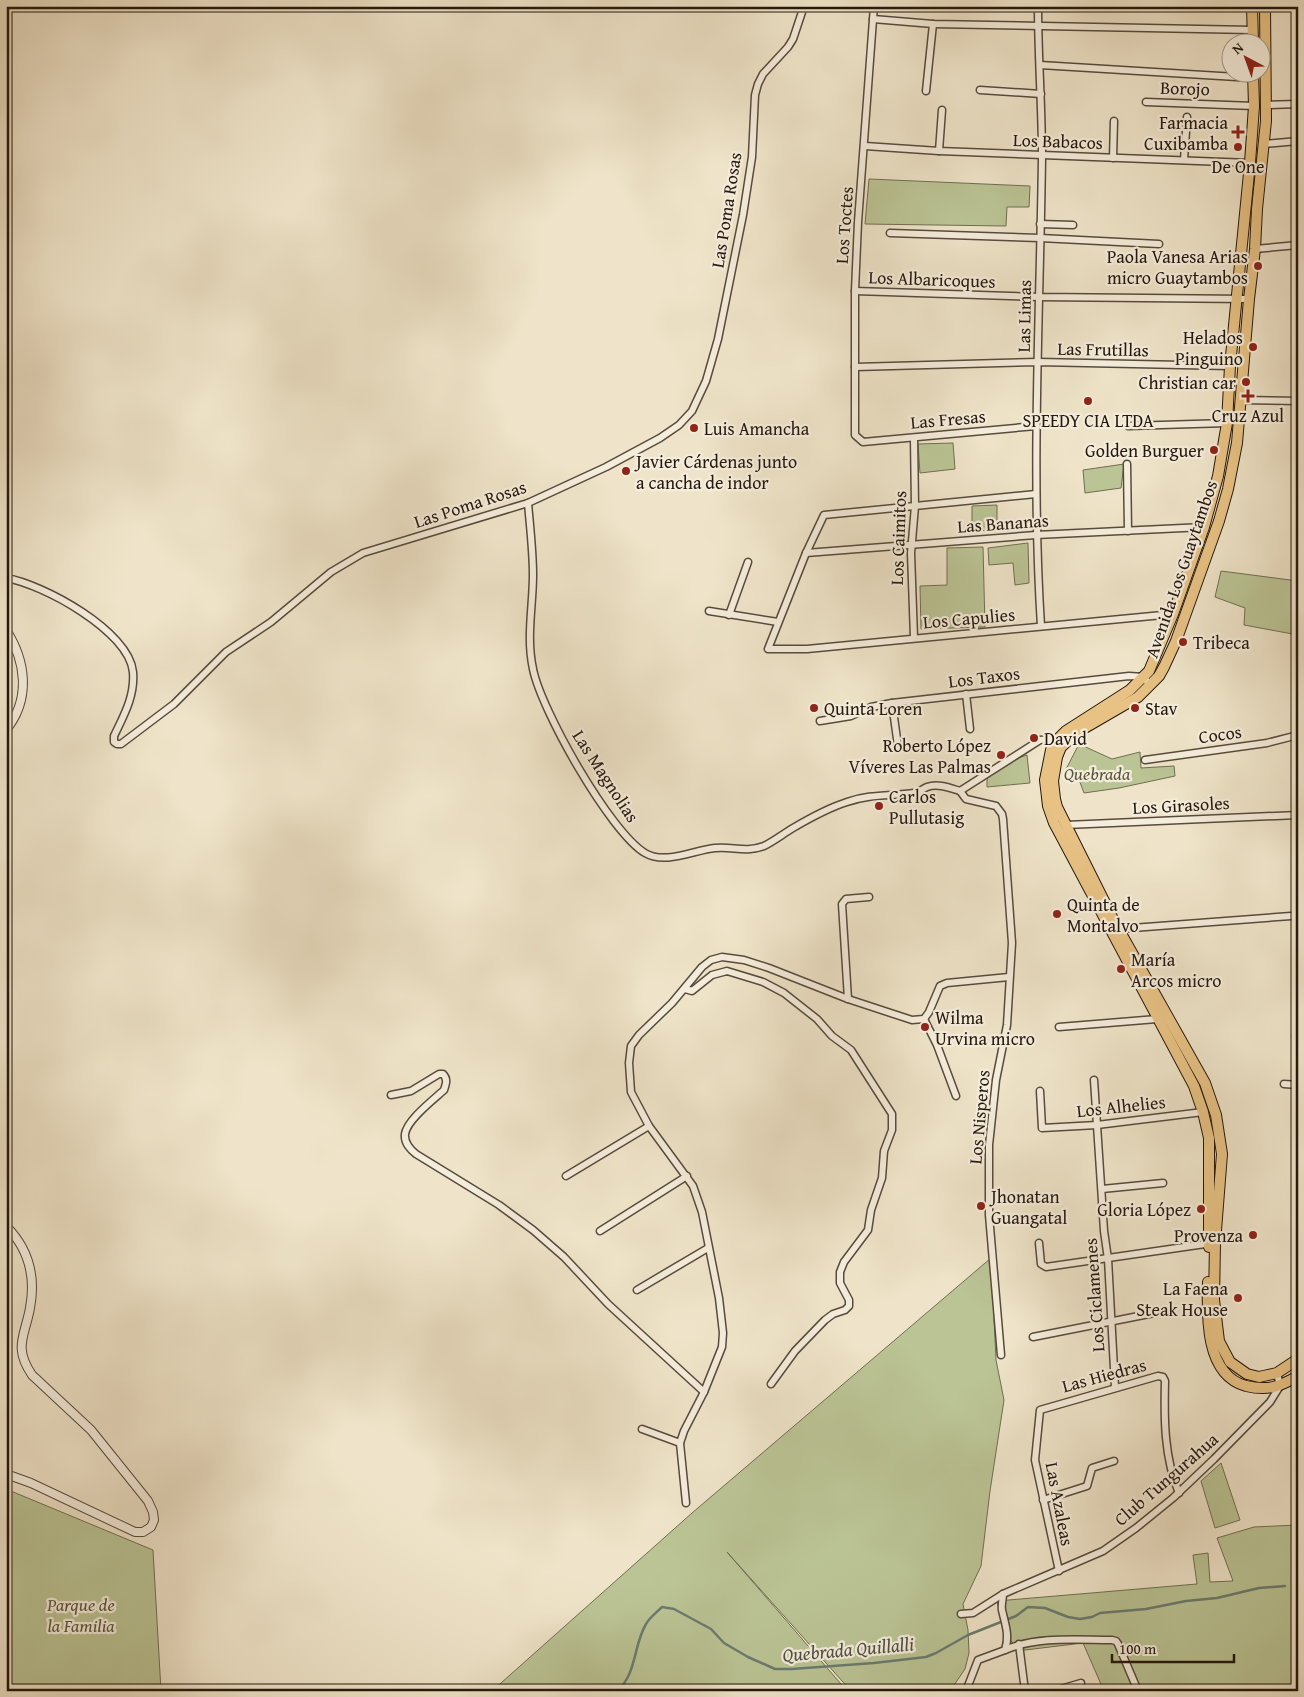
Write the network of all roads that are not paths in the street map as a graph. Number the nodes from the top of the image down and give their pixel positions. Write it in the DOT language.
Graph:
graph roads {
  1 [pos="804,6"];
  2 [pos="874,6"];
  3 [pos="1038,6"];
  4 [pos="1252,6"];
  5 [pos="1265,6"];
  6 [pos="873,19"];
  7 [pos="933,24"];
  8 [pos="1038,27"];
  9 [pos="1252,30"];
  10 [pos="1040,65"];
  11 [pos="1222,74"];
  12 [pos="1253,82"];
  13 [pos="980,90"];
  14 [pos="926,91"];
  15 [pos="1041,94"];
  16 [pos="1146,102"];
  17 [pos="1298,104"];
  18 [pos="1266,105"];
  19 [pos="1254,106"];
  20 [pos="942,110"];
  21 [pos="1187,117"];
  22 [pos="1114,121"];
  23 [pos="1298,141"];
  24 [pos="1263,144"];
  25 [pos="865,146"];
  26 [pos="939,151"];
  27 [pos="1042,155"];
  28 [pos="1113,158"];
  29 [pos="1184,160"];
  30 [pos="1250,163"];
  31 [pos="1040,224"];
  32 [pos="1073,225"];
  33 [pos="890,233"];
  34 [pos="1040,238"];
  35 [pos="1160,244"];
  36 [pos="1298,245"];
  37 [pos="1255,249"];
  38 [pos="855,291"];
  39 [pos="1039,297"];
  40 [pos="1248,299"];
  41 [pos="1237,300"];
  42 [pos="1038,362"];
  43 [pos="855,366"];
  44 [pos="1230,366"];
  45 [pos="1240,400"];
  46 [pos="1298,401"];
  47 [pos="1227,423"];
  48 [pos="1036,426"];
  49 [pos="1128,426"];
  50 [pos="914,438"];
  51 [pos="863,442"];
  52 [pos="1127,464"];
  53 [pos="1036,494"];
  54 [pos="528,503"];
  55 [pos="916,506"];
  56 [pos="1204,527"];
  57 [pos="1128,531"];
  58 [pos="1036,535"];
  59 [pos="912,544"];
  60 [pos="806,553"];
  61 [pos="748,562"];
  62 [pos="6,578"];
  63 [pos="709,611"];
  64 [pos="729,614"];
  65 [pos="1173,614"];
  66 [pos="778,622"];
  67 [pos="1041,626"];
  68 [pos="6,630"];
  69 [pos="914,638"];
  70 [pos="1147,681"];
  71 [pos="966,694"];
  72 [pos="892,704"];
  73 [pos="820,721"];
  74 [pos="970,729"];
  75 [pos="6,730"];
  76 [pos="1298,735"];
  77 [pos="1058,744"];
  78 [pos="898,746"];
  79 [pos="1145,760"];
  80 [pos="1049,781"];
  81 [pos="960,791"];
  82 [pos="1298,815"];
  83 [pos="1066,825"];
  84 [pos="868,897"];
  85 [pos="1291,916"];
  86 [pos="1114,924"];
  87 [pos="1009,977"];
  88 [pos="685,989"];
  89 [pos="848,999"];
  90 [pos="924,1019"];
  91 [pos="1157,1019"];
  92 [pos="1060,1027"];
  93 [pos="1094,1080"];
  94 [pos="1284,1084"];
  95 [pos="1298,1085"];
  96 [pos="1040,1091"];
  97 [pos="391,1095"];
  98 [pos="956,1096"];
  99 [pos="1203,1112"];
  100 [pos="1097,1125"];
  101 [pos="649,1126"];
  102 [pos="566,1176"];
  103 [pos="687,1176"];
  104 [pos="1163,1183"];
  105 [pos="1102,1189"];
  106 [pos="6,1226"];
  107 [pos="600,1231"];
  108 [pos="1039,1243"];
  109 [pos="1212,1243"];
  110 [pos="708,1248"];
  111 [pos="1108,1259"];
  112 [pos="637,1290"];
  113 [pos="1159,1312"];
  114 [pos="1110,1321"];
  115 [pos="1033,1337"];
  116 [pos="1001,1355"];
  117 [pos="1298,1360"];
  118 [pos="1277,1373"];
  119 [pos="1298,1376"];
  120 [pos="771,1384"];
  121 [pos="1280,1386"];
  122 [pos="1115,1387"];
  123 [pos="704,1392"];
  124 [pos="1038,1413"];
  125 [pos="642,1430"];
  126 [pos="680,1443"];
  127 [pos="1114,1461"];
  128 [pos="6,1474"];
  129 [pos="1179,1493"];
  130 [pos="1043,1500"];
  131 [pos="686,1504"];
  132 [pos="1059,1572"];
  133 [pos="1003,1594"];
  134 [pos="961,1614"];
  135 [pos="1019,1644"];
  136 [pos="1005,1650"];
  137 [pos="1081,1683"];
  138 [pos="966,1691"];
  139 [pos="1026,1691"];
  140 [pos="1054,1691"];
  141 [pos="1138,1691"];
  1 -- 54 [label="street, Las Poma Rosas"];
  2 -- 6 [label="street, Los Toctes"];
  3 -- 8 [label="street, Las Limas"];
  4 -- 9 [label="main road"];
  5 -- 18 [label="main road, Avenida Los Guaytambos"];
  6 -- 7 [label="street"];
  6 -- 25 [label="street, Los Toctes"];
  7 -- 8 [label="street"];
  7 -- 14 [label="street"];
  8 -- 9 [label="street"];
  8 -- 10 [label="street, Las Limas"];
  10 -- 11 [label="street"];
  10 -- 15 [label="street, Las Limas"];
  12 -- 19 [label="main road, Avenida Los Guaytambos"];
  13 -- 15 [label="street"];
  15 -- 27 [label="street, Las Limas"];
  16 -- 19 [label="street, Borojo"];
  17 -- 18 [label="street"];
  18 -- 24 [label="main road, Avenida Los Guaytambos"];
  19 -- 30 [label="main road, Avenida Los Guaytambos"];
  20 -- 26 [label="street"];
  21 -- 29 [label="street"];
  22 -- 28 [label="street"];
  23 -- 24 [label="street"];
  24 -- 37 [label="main road, Avenida Los Guaytambos"];
  25 -- 26 [label="street, Los Babacos"];
  25 -- 38 [label="street, Los Toctes"];
  26 -- 27 [label="street, Los Babacos"];
  27 -- 28 [label="street, Los Babacos"];
  27 -- 31 [label="street, Las Limas"];
  28 -- 29 [label="street, Los Babacos"];
  29 -- 30 [label="street, Los Babacos"];
  30 -- 41 [label="main road, Avenida Los Guaytambos"];
  31 -- 32 [label="street"];
  31 -- 34 [label="street, Las Limas"];
  33 -- 34 [label="street"];
  34 -- 35 [label="street"];
  34 -- 39 [label="street, Las Limas"];
  36 -- 37 [label="street"];
  37 -- 40 [label="main road, Avenida Los Guaytambos"];
  38 -- 39 [label="street, Los Albaricoques"];
  38 -- 43 [label="street, Los Toctes"];
  39 -- 41 [label="street, Los Albaricoques"];
  39 -- 42 [label="street, Las Limas"];
  40 -- 41 [label="street, Los Albaricoques"];
  40 -- 45 [label="main road, Avenida Los Guaytambos"];
  41 -- 44 [label="main road, Avenida Los Guaytambos"];
  42 -- 43 [label="street, Las Frutillas"];
  42 -- 44 [label="street, Las Frutillas"];
  42 -- 48 [label="street, Las Limas"];
  43 -- 51 [label="street, Los Toctes"];
  44 -- 47 [label="main road, Avenida Los Guaytambos"];
  45 -- 46 [label="street"];
  45 -- 70 [label="main road, Avenida Los Guaytambos"];
  47 -- 49 [label="street"];
  47 -- 56 [label="main road, Avenida Los Guaytambos"];
  48 -- 50 [label="street, Las Fresas"];
  48 -- 53 [label="street, Las Limas"];
  50 -- 51 [label="street, Las Fresas"];
  50 -- 55 [label="street, Los Caimitos"];
  52 -- 57 [label="street"];
  53 -- 55 [label="street"];
  53 -- 58 [label="street, Las Limas"];
  54 -- 62 [label="street, Las Poma Rosas"];
  54 -- 81 [label="street, Las Magnolias"];
  55 -- 59 [label="street, Los Caimitos"];
  55 -- 60 [label="street"];
  56 -- 57 [label="street, Las Bananas"];
  56 -- 65 [label="main road, Avenida Los Guaytambos"];
  57 -- 58 [label="street, Las Bananas"];
  58 -- 59 [label="street, Las Bananas"];
  58 -- 67 [label="street, Las Limas"];
  59 -- 60 [label="street, Las Bananas"];
  59 -- 69 [label="street, Los Caimitos"];
  60 -- 66 [label="street"];
  61 -- 64 [label="street"];
  63 -- 64 [label="street"];
  64 -- 66 [label="street"];
  65 -- 67 [label="street, Los Capulies"];
  65 -- 70 [label="main road, Avenida Los Guaytambos"];
  66 -- 69 [label="street, Los Capulies"];
  67 -- 69 [label="street, Los Capulies"];
  68 -- 75 [label="street"];
  70 -- 71 [label="street, Los Taxos"];
  70 -- 77 [label="main road, Avenida Los Guaytambos"];
  71 -- 72 [label="street, Los Taxos"];
  71 -- 74 [label="street"];
  72 -- 73 [label="street, Los Taxos"];
  72 -- 78 [label="street"];
  76 -- 79 [label="street, Cocos"];
  77 -- 80 [label="main road"];
  77 -- 81 [label="street"];
  80 -- 83 [label="main road"];
  80 -- 86 [label="main road"];
  81 -- 87 [label="street, Los Nisperos"];
  82 -- 83 [label="street, Los Girasoles"];
  83 -- 86 [label="main road"];
  84 -- 89 [label="street"];
  85 -- 86 [label="street"];
  86 -- 91 [label="main road"];
  86 -- 109 [label="main road"];
  87 -- 90 [label="street"];
  87 -- 116 [label="street, Los Nisperos"];
  88 -- 89 [label="street"];
  88 -- 101 [label="street"];
  88 -- 120 [label="street"];
  89 -- 90 [label="street"];
  90 -- 98 [label="street"];
  91 -- 92 [label="street"];
  91 -- 99 [label="main road"];
  93 -- 100 [label="street, Los Ciclamenes"];
  94 -- 95 [label="street"];
  96 -- 100 [label="street, Los Alhelies"];
  97 -- 123 [label="street"];
  99 -- 100 [label="street, Los Alhelies"];
  99 -- 109 [label="main road"];
  100 -- 105 [label="street, Los Ciclamenes"];
  101 -- 102 [label="street"];
  101 -- 103 [label="street"];
  103 -- 107 [label="street"];
  103 -- 110 [label="street"];
  104 -- 105 [label="street"];
  105 -- 111 [label="street, Los Ciclamenes"];
  106 -- 128 [label="street"];
  108 -- 111 [label="street"];
  109 -- 111 [label="street"];
  109 -- 118 [label="main road"];
  109 -- 121 [label="main road"];
  110 -- 112 [label="street"];
  110 -- 123 [label="street"];
  111 -- 114 [label="street, Los Ciclamenes"];
  113 -- 114 [label="street"];
  114 -- 115 [label="street"];
  114 -- 122 [label="street, Los Ciclamenes"];
  117 -- 118 [label="main road"];
  118 -- 121 [label="street"];
  119 -- 121 [label="main road"];
  121 -- 129 [label="street, Club Tungurahua"];
  122 -- 124 [label="street, Las Hiedras"];
  122 -- 129 [label="street, Las Hiedras"];
  123 -- 126 [label="street"];
  124 -- 130 [label="street, Las Azaleas"];
  125 -- 126 [label="street"];
  126 -- 131 [label="street"];
  127 -- 130 [label="street"];
  129 -- 132 [label="street, Club Tungurahua"];
  130 -- 132 [label="street, Las Azaleas"];
  132 -- 133 [label="street, Club Tungurahua"];
  133 -- 134 [label="street, Club Tungurahua"];
  133 -- 136 [label="street"];
  135 -- 136 [label="street"];
  135 -- 139 [label="street"];
  135 -- 141 [label="street"];
  136 -- 138 [label="street"];
  137 -- 140 [label="street"];
}
